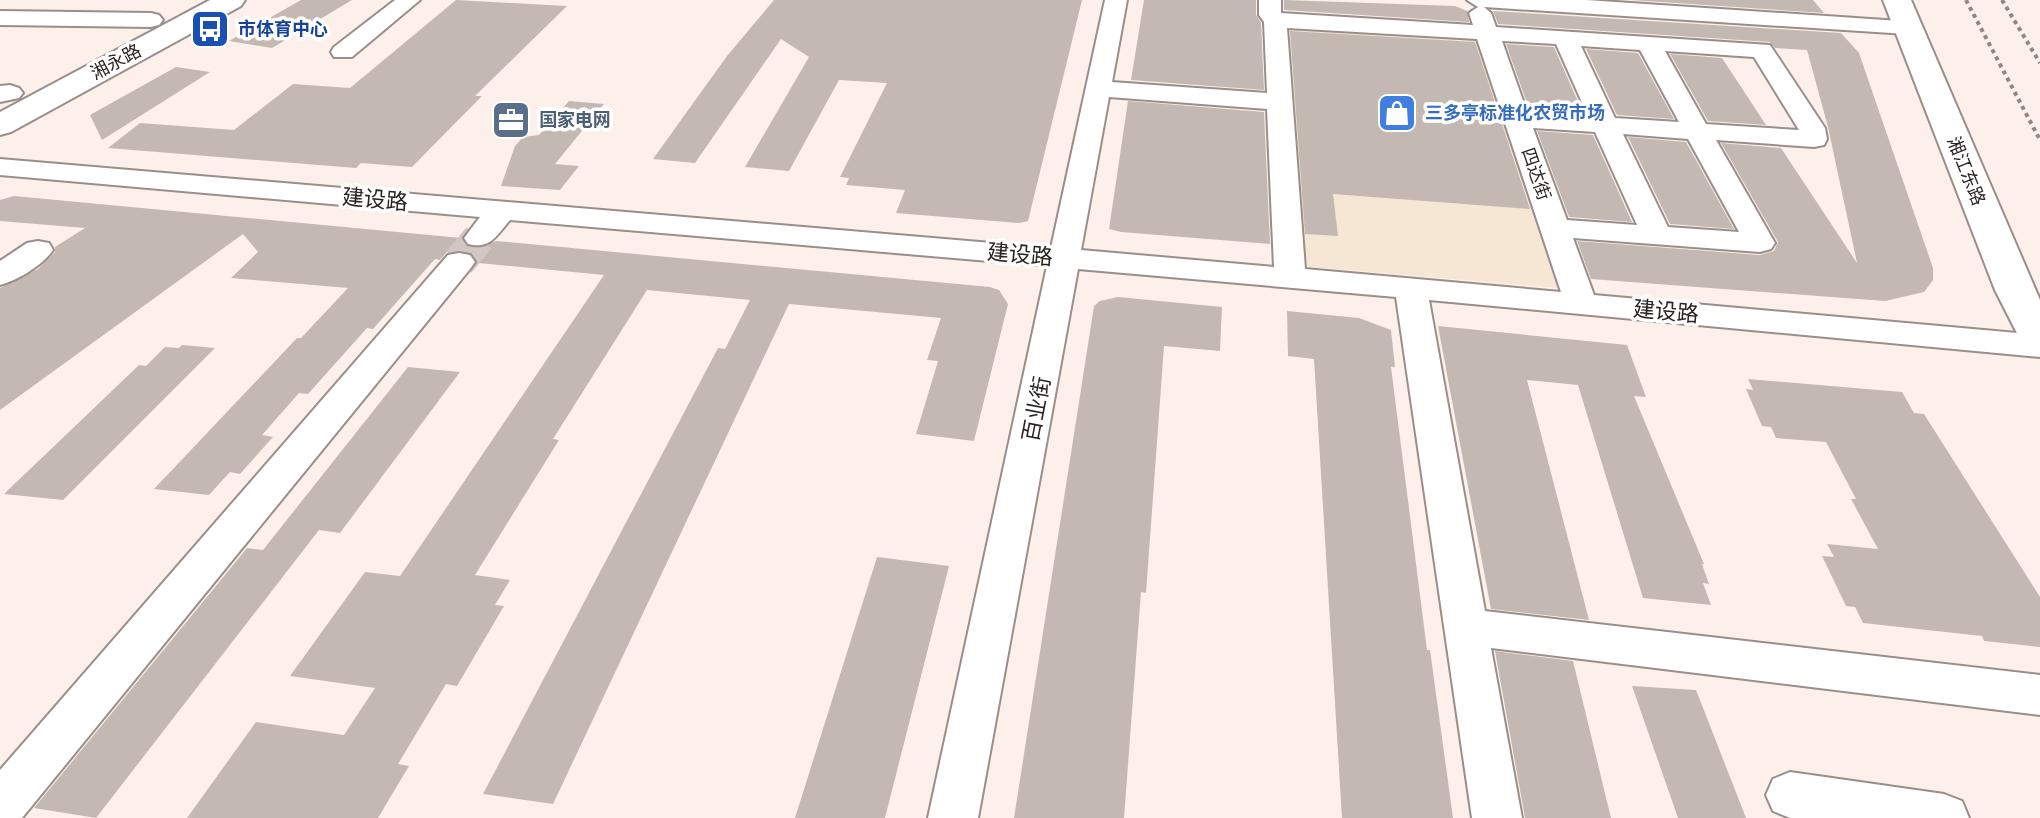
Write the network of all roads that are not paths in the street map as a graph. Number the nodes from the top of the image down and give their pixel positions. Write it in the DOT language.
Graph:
graph roads {
  1 [pos="189,0"];
  2 [pos="231,0"];
  3 [pos="409,0"];
  4 [pos="1116,0"];
  5 [pos="1477,0"];
  6 [pos="1273,10"];
  7 [pos="1902,13"];
  8 [pos="0,18"];
  9 [pos="151,20"];
  10 [pos="1487,33"];
  11 [pos="1565,38"];
  12 [pos="1648,43"];
  13 [pos="343,52"];
  14 [pos="1097,89"];
  15 [pos="3,95"];
  16 [pos="1279,102"];
  17 [pos="1517,119"];
  18 [pos="0,125"];
  19 [pos="1606,125"];
  20 [pos="1697,131"];
  21 [pos="0,167"];
  22 [pos="502,210"];
  23 [pos="1555,228"];
  24 [pos="1657,236"];
  25 [pos="38,250"];
  26 [pos="1066,258"];
  27 [pos="0,275"];
  28 [pos="1290,277"];
  29 [pos="1411,288"];
  30 [pos="1581,304"];
  31 [pos="2040,340"];
  32 [pos="2040,346"];
  33 [pos="1466,627"];
  34 [pos="2040,695"];
  35 [pos="1790,795"];
  36 [pos="0,807"];
  37 [pos="953,818"];
  38 [pos="1497,818"];
  39 [pos="1944,818"];
  1 -- 9 [label="main road, 湘永路"];
  2 -- 18 [label="main road, 湘永路"];
  3 -- 13 [label="street"];
  4 -- 14 [label="street, 百业街"];
  5 -- 7 [label="street"];
  5 -- 10 [label="street, 四达街"];
  6 -- 10 [label="street"];
  6 -- 16 [label="street"];
  7 -- 31 [label="main road, 湘江东路"];
  8 -- 9 [label="street"];
  9 -- 15 [label="main road, 湘永路"];
  10 -- 11 [label="street"];
  10 -- 17 [label="street, 四达街"];
  11 -- 12 [label="street"];
  11 -- 19 [label="street"];
  12 -- 20 [label="street"];
  12 -- 20 [label="street"];
  14 -- 16 [label="street"];
  14 -- 26 [label="street, 百业街"];
  16 -- 28 [label="street"];
  17 -- 19 [label="street"];
  17 -- 23 [label="street, 四达街"];
  19 -- 20 [label="street"];
  19 -- 24 [label="street"];
  20 -- 24 [label="street"];
  21 -- 22 [label="street, 建设路"];
  22 -- 26 [label="street, 建设路"];
  22 -- 36 [label="street"];
  23 -- 24 [label="street"];
  23 -- 30 [label="street, 四达街"];
  25 -- 27 [label="street"];
  26 -- 28 [label="street, 建设路"];
  26 -- 37 [label="street, 百业街"];
  28 -- 29 [label="street, 建设路"];
  29 -- 30 [label="street, 建设路"];
  29 -- 33 [label="street"];
  30 -- 32 [label="street, 建设路"];
  33 -- 34 [label="street"];
  33 -- 38 [label="street"];
  35 -- 39 [label="street"];
}
